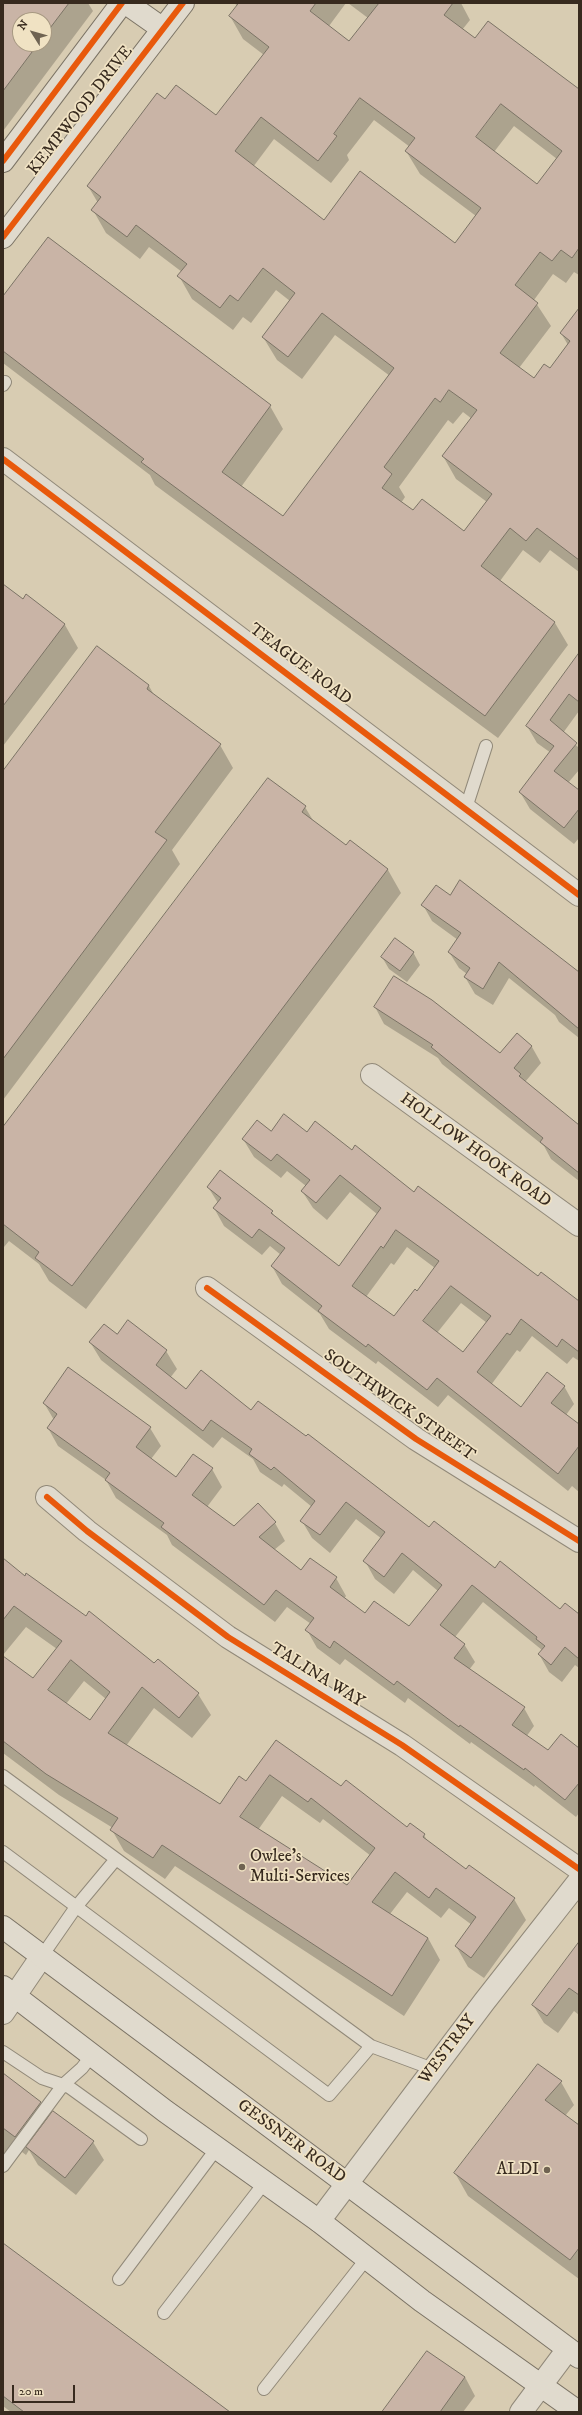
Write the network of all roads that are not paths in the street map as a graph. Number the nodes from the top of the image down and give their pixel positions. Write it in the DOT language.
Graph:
graph roads {
  1 [pos="122,3"];
  2 [pos="126,3"];
  3 [pos="183,3"];
  4 [pos="163,29"];
  5 [pos="3,161"];
  6 [pos="3,237"];
  7 [pos="3,459"];
  8 [pos="486,746"];
  9 [pos="466,808"];
  10 [pos="579,895"];
  11 [pos="372,1076"];
  12 [pos="579,1225"];
  13 [pos="207,1288"];
  14 [pos="47,1497"];
  15 [pos="579,1541"];
  16 [pos="3,1776"];
  17 [pos="3,1852"];
  18 [pos="116,1859"];
  19 [pos="579,1869"];
  20 [pos="579,1881"];
  21 [pos="76,1907"];
  22 [pos="3,1927"];
  23 [pos="42,1956"];
  24 [pos="7,1998"];
  25 [pos="371,2046"];
  26 [pos="3,2052"];
  27 [pos="92,2055"];
  28 [pos="433,2069"];
  29 [pos="63,2085"];
  30 [pos="141,2139"];
  31 [pos="217,2148"];
  32 [pos="3,2166"];
  33 [pos="265,2182"];
  34 [pos="348,2183"];
  35 [pos="319,2221"];
  36 [pos="367,2258"];
  37 [pos="119,2279"];
  38 [pos="164,2313"];
  39 [pos="573,2353"];
  40 [pos="541,2385"];
  41 [pos="264,2389"];
  42 [pos="521,2412"];
  43 [pos="578,2412"];
  1 -- 5 [label="street, KEMPWOOD DRIVE"];
  2 -- 4 [label="street"];
  3 -- 4 [label="street, KEMPWOOD DRIVE"];
  4 -- 6 [label="street, KEMPWOOD DRIVE"];
  7 -- 9 [label="street, TEAGUE ROAD"];
  8 -- 9 [label="lane"];
  9 -- 10 [label="street, TEAGUE ROAD"];
  11 -- 12 [label="street, HOLLOW HOOK ROAD"];
  13 -- 15 [label="street, SOUTHWICK STREET"];
  14 -- 19 [label="street, TALINA WAY"];
  16 -- 18 [label="lane"];
  17 -- 21 [label="lane"];
  18 -- 21 [label="lane"];
  18 -- 25 [label="lane"];
  20 -- 28 [label="street, WESTRAY"];
  21 -- 23 [label="lane"];
  21 -- 25 [label="lane"];
  22 -- 23 [label="street, GESSNER ROAD"];
  23 -- 24 [label="street"];
  23 -- 34 [label="street, GESSNER ROAD"];
  24 -- 27 [label="street"];
  25 -- 28 [label="lane"];
  26 -- 29 [label="lane"];
  27 -- 29 [label="lane"];
  27 -- 31 [label="street"];
  28 -- 34 [label="street, WESTRAY"];
  29 -- 30 [label="lane"];
  29 -- 32 [label="lane"];
  31 -- 33 [label="street"];
  31 -- 37 [label="lane"];
  33 -- 35 [label="street"];
  33 -- 38 [label="lane"];
  34 -- 35 [label="street, WESTRAY"];
  34 -- 39 [label="street, GESSNER ROAD"];
  35 -- 36 [label="street"];
  36 -- 40 [label="street"];
  36 -- 41 [label="lane"];
  39 -- 40 [label="street"];
  40 -- 42 [label="street"];
  40 -- 43 [label="street"];
}
